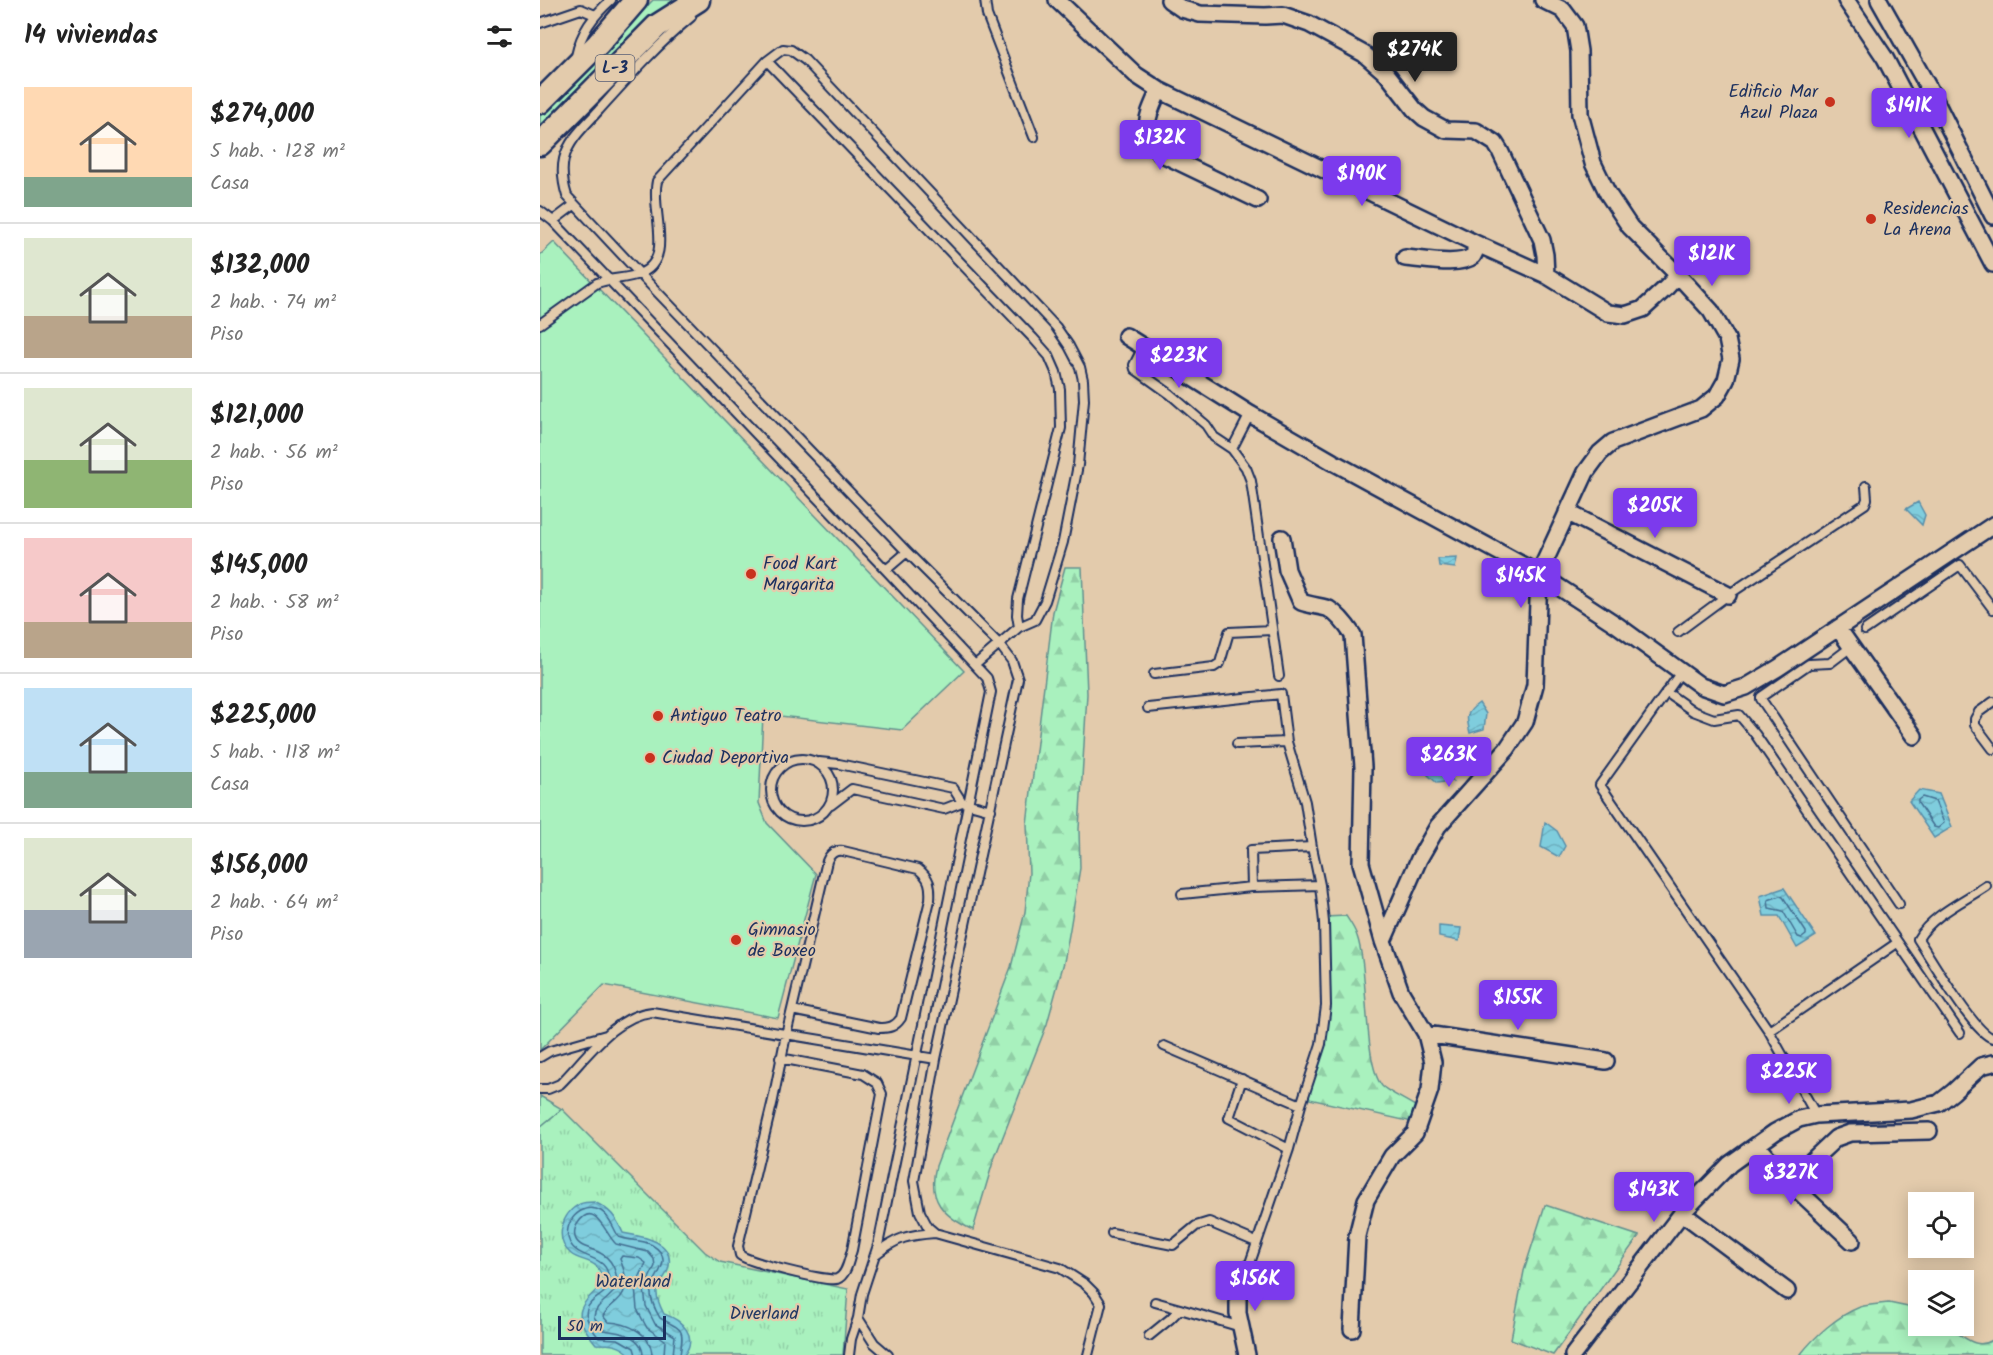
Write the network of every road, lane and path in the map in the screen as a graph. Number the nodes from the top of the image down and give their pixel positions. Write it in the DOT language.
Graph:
graph roads {
  1 [pos="611,0"];
  2 [pos="636,0"];
  3 [pos="642,0"];
  4 [pos="985,0"];
  5 [pos="1057,0"];
  6 [pos="1169,0"];
  7 [pos="1543,0"];
  8 [pos="1846,0"];
  9 [pos="1879,0"];
  10 [pos="696,2"];
  11 [pos="595,15"];
  12 [pos="540,23"];
  13 [pos="598,44"];
  14 [pos="767,61"];
  15 [pos="573,69"];
  16 [pos="1159,90"];
  17 [pos="540,102"];
  18 [pos="1034,137"];
  19 [pos="540,144"];
  20 [pos="1258,201"];
  21 [pos="574,205"];
  22 [pos="540,212"];
  23 [pos="1993,216"];
  24 [pos="553,221"];
  25 [pos="1475,243"];
  26 [pos="1405,258"];
  27 [pos="1993,264"];
  28 [pos="640,274"];
  29 [pos="1546,275"];
  30 [pos="1678,275"];
  31 [pos="608,279"];
  32 [pos="540,324"];
  33 [pos="1126,336"];
  34 [pos="1143,346"];
  35 [pos="1250,414"];
  36 [pos="1232,449"];
  37 [pos="1866,486"];
  38 [pos="1567,512"];
  39 [pos="1993,525"];
  40 [pos="1282,538"];
  41 [pos="907,552"];
  42 [pos="886,570"];
  43 [pos="1539,574"];
  44 [pos="1908,591"];
  45 [pos="1728,595"];
  46 [pos="1993,609"];
  47 [pos="1019,627"];
  48 [pos="1838,628"];
  49 [pos="1272,630"];
  50 [pos="1865,630"];
  51 [pos="1678,632"];
  52 [pos="1000,645"];
  53 [pos="1851,647"];
  54 [pos="975,665"];
  55 [pos="1681,672"];
  56 [pos="1154,674"];
  57 [pos="1280,676"];
  58 [pos="1666,692"];
  59 [pos="1993,702"];
  60 [pos="1149,708"];
  61 [pos="1914,736"];
  62 [pos="1287,742"];
  63 [pos="1237,744"];
  64 [pos="1993,749"];
  65 [pos="819,762"];
  66 [pos="965,803"];
  67 [pos="830,806"];
  68 [pos="991,810"];
  69 [pos="1311,848"];
  70 [pos="1320,885"];
  71 [pos="1986,886"];
  72 [pos="1252,887"];
  73 [pos="1182,894"];
  74 [pos="1899,904"];
  75 [pos="1383,941"];
  76 [pos="1897,944"];
  77 [pos="792,1010"];
  78 [pos="1769,1031"];
  79 [pos="1959,1033"];
  80 [pos="1426,1034"];
  81 [pos="607,1035"];
  82 [pos="786,1035"];
  83 [pos="1993,1038"];
  84 [pos="1164,1046"];
  85 [pos="916,1056"];
  86 [pos="540,1057"];
  87 [pos="780,1058"];
  88 [pos="936,1059"];
  89 [pos="1606,1061"];
  90 [pos="1993,1063"];
  91 [pos="1242,1079"];
  92 [pos="540,1089"];
  93 [pos="1301,1105"];
  94 [pos="1816,1115"];
  95 [pos="1929,1131"];
  96 [pos="1757,1145"];
  97 [pos="1290,1149"];
  98 [pos="1790,1182"];
  99 [pos="1682,1213"];
  100 [pos="935,1233"];
  101 [pos="1112,1233"];
  102 [pos="1852,1241"];
  103 [pos="1256,1242"];
  104 [pos="876,1254"];
  105 [pos="1248,1269"];
  106 [pos="1787,1291"];
  107 [pos="1155,1302"];
  108 [pos="1180,1309"];
  109 [pos="858,1318"];
  110 [pos="1241,1327"];
  111 [pos="1352,1329"];
  112 [pos="1149,1336"];
  113 [pos="1580,1353"];
  114 [pos="849,1355"];
  115 [pos="888,1355"];
  116 [pos="1088,1355"];
  117 [pos="1247,1355"];
  1 -- 11 [label="lane"];
  2 -- 13 [label="main road, L-3"];
  3 -- 13 [label="main road, L-3"];
  4 -- 18 [label="lane"];
  5 -- 16 [label="street"];
  6 -- 29 [label="street"];
  7 -- 30 [label="street"];
  8 -- 27 [label="street"];
  9 -- 23 [label="street"];
  10 -- 19 [label="main road, L-3"];
  10 -- 21 [label="lane"];
  11 -- 12 [label="lane"];
  11 -- 15 [label="lane"];
  13 -- 15 [label="main road, L-3"];
  14 -- 28 [label="lane"];
  14 -- 47 [label="lane"];
  14 -- 47 [label="lane"];
  15 -- 17 [label="main road, L-3"];
  16 -- 20 [label="street"];
  16 -- 25 [label="street"];
  21 -- 24 [label="lane"];
  21 -- 28 [label="lane"];
  22 -- 24 [label="lane"];
  24 -- 31 [label="lane"];
  25 -- 26 [label="street"];
  25 -- 29 [label="street"];
  28 -- 31 [label="lane"];
  28 -- 41 [label="lane"];
  29 -- 30 [label="street"];
  30 -- 38 [label="street"];
  31 -- 32 [label="lane"];
  31 -- 42 [label="lane"];
  33 -- 34 [label="street"];
  34 -- 35 [label="street"];
  34 -- 36 [label="lane"];
  35 -- 36 [label="lane"];
  35 -- 43 [label="street"];
  36 -- 49 [label="lane"];
  37 -- 45 [label="lane"];
  38 -- 43 [label="street"];
  38 -- 45 [label="street"];
  39 -- 44 [label="street"];
  40 -- 75 [label="street"];
  41 -- 42 [label="lane"];
  41 -- 52 [label="lane"];
  42 -- 54 [label="lane"];
  43 -- 55 [label="street"];
  43 -- 75 [label="street"];
  44 -- 46 [label="lane"];
  44 -- 48 [label="street"];
  44 -- 50 [label="lane"];
  45 -- 51 [label="lane"];
  47 -- 52 [label="lane"];
  48 -- 53 [label="street"];
  48 -- 55 [label="street"];
  49 -- 56 [label="lane"];
  49 -- 57 [label="lane"];
  52 -- 54 [label="lane"];
  52 -- 68 [label="lane"];
  53 -- 61 [label="street"];
  53 -- 74 [label="lane"];
  54 -- 66 [label="lane"];
  55 -- 58 [label="lane"];
  58 -- 76 [label="lane"];
  58 -- 78 [label="lane"];
  59 -- 64 [label="lane"];
  60 -- 62 [label="lane"];
  62 -- 63 [label="lane"];
  62 -- 69 [label="lane"];
  65 -- 66 [label="lane"];
  65 -- 67 [label="lane"];
  65 -- 67 [label="lane"];
  66 -- 67 [label="lane"];
  66 -- 68 [label="lane"];
  66 -- 85 [label="lane"];
  68 -- 88 [label="lane"];
  69 -- 70 [label="lane"];
  69 -- 72 [label="lane"];
  70 -- 72 [label="lane"];
  70 -- 93 [label="lane"];
  71 -- 83 [label="lane"];
  72 -- 73 [label="lane"];
  75 -- 80 [label="street"];
  76 -- 78 [label="lane"];
  76 -- 79 [label="lane"];
  77 -- 77 [label="lane"];
  77 -- 82 [label="lane"];
  78 -- 94 [label="lane"];
  80 -- 89 [label="street"];
  80 -- 111 [label="street"];
  81 -- 82 [label="lane"];
  81 -- 86 [label="lane"];
  81 -- 92 [label="lane"];
  82 -- 85 [label="lane"];
  82 -- 87 [label="lane"];
  84 -- 91 [label="lane"];
  85 -- 88 [label="lane"];
  85 -- 104 [label="lane"];
  87 -- 87 [label="lane"];
  88 -- 100 [label="lane"];
  90 -- 94 [label="street"];
  91 -- 93 [label="lane"];
  91 -- 97 [label="lane"];
  93 -- 97 [label="lane"];
  94 -- 96 [label="street"];
  95 -- 98 [label="street"];
  96 -- 98 [label="street"];
  96 -- 99 [label="street"];
  97 -- 103 [label="lane"];
  98 -- 102 [label="street"];
  99 -- 106 [label="street"];
  99 -- 113 [label="street"];
  100 -- 104 [label="lane"];
  100 -- 116 [label="lane"];
  101 -- 103 [label="lane"];
  103 -- 105 [label="lane"];
  104 -- 109 [label="lane"];
  105 -- 110 [label="street"];
  107 -- 108 [label="lane"];
  108 -- 110 [label="lane"];
  108 -- 112 [label="lane"];
  109 -- 114 [label="lane"];
  109 -- 115 [label="lane"];
  110 -- 117 [label="street"];
}
